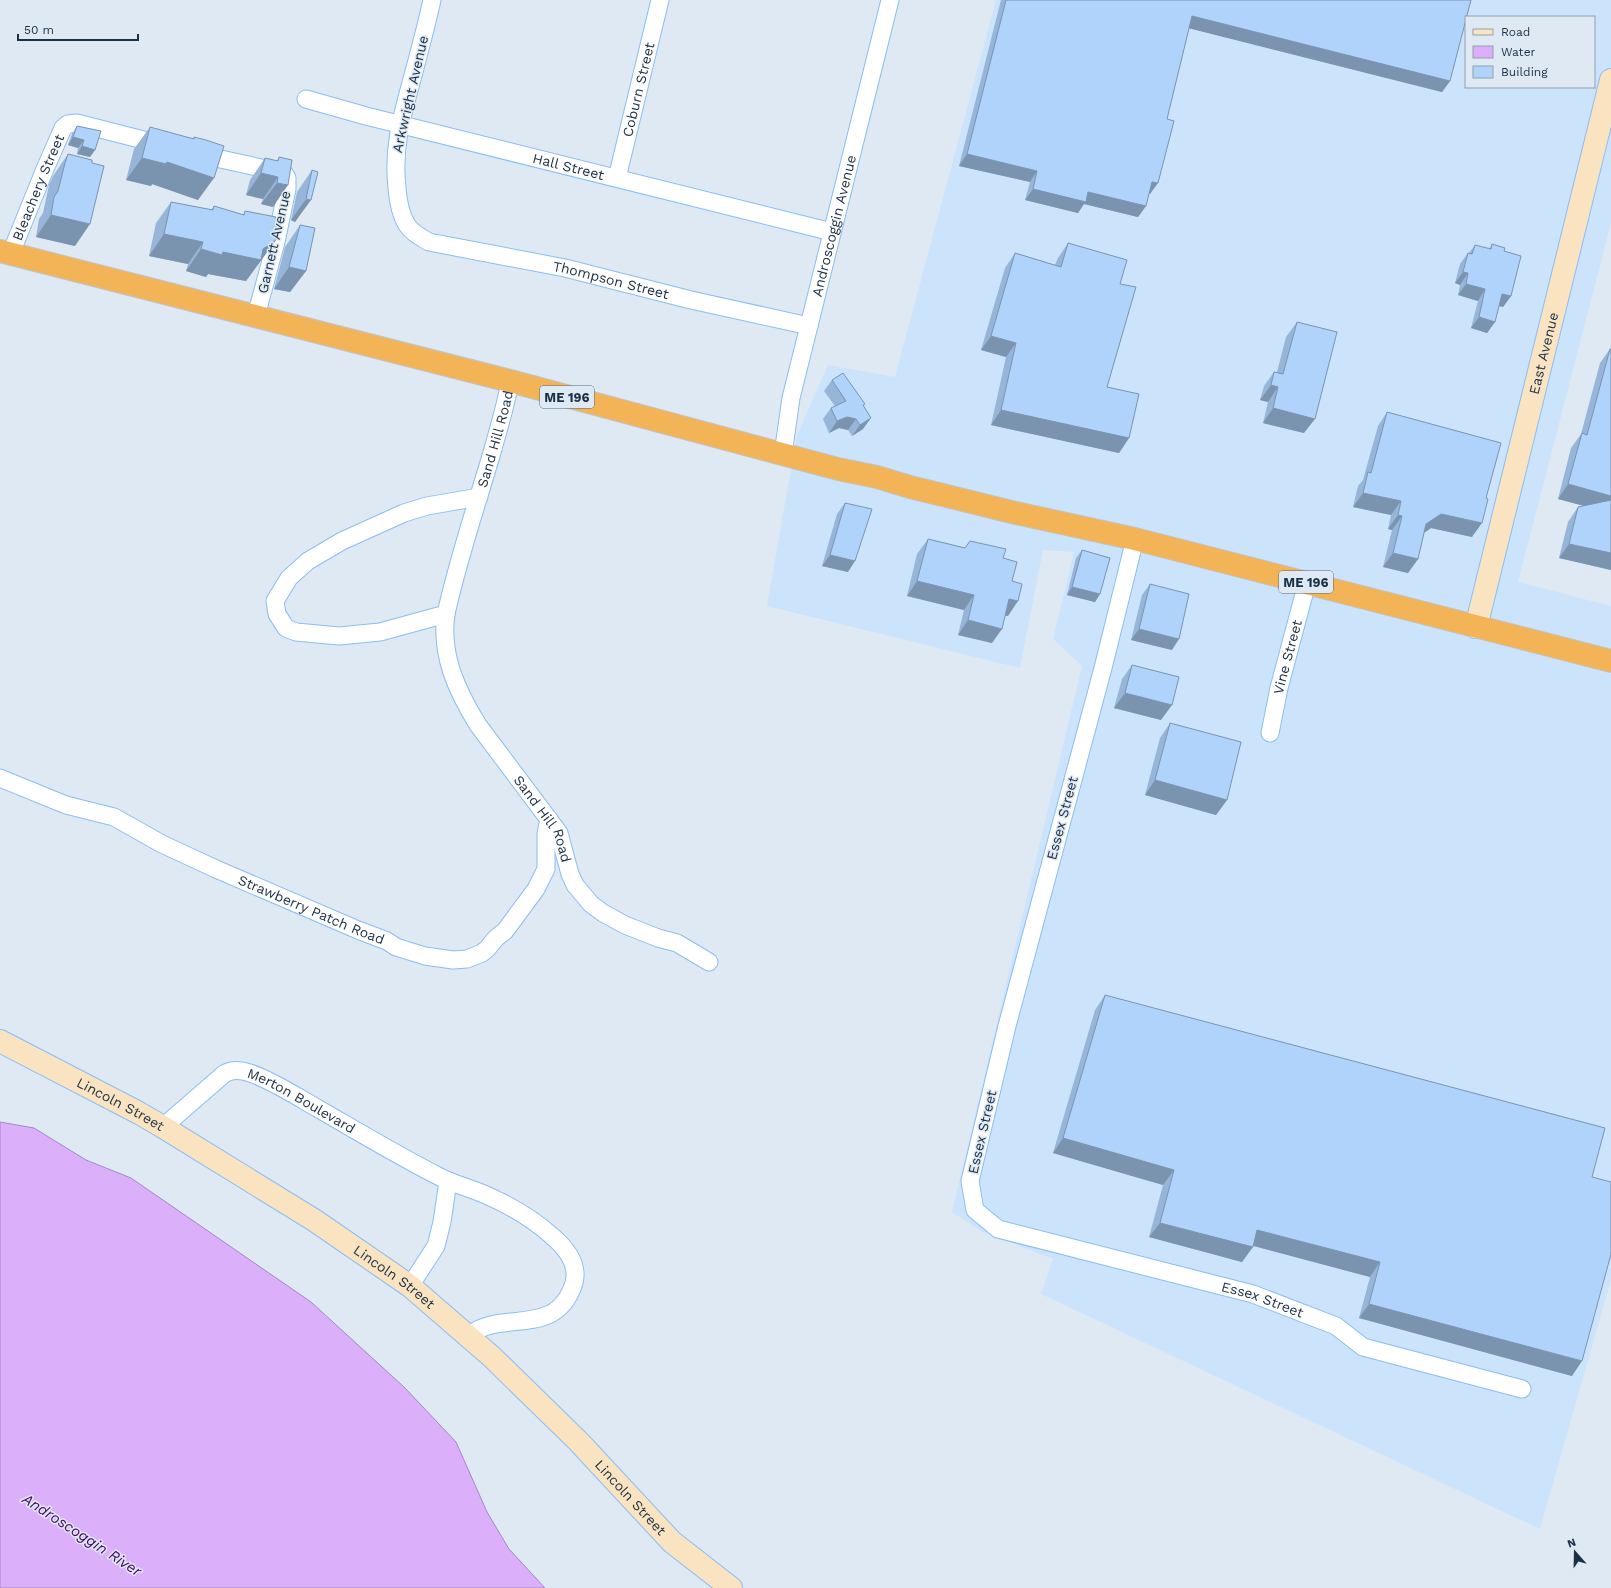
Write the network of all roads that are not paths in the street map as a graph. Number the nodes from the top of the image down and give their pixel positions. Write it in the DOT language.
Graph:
graph roads {
  1 [pos="432,0"];
  2 [pos="660,0"];
  3 [pos="890,0"];
  4 [pos="1611,80"];
  5 [pos="306,99"];
  6 [pos="68,124"];
  7 [pos="400,124"];
  8 [pos="617,178"];
  9 [pos="832,232"];
  10 [pos="414,233"];
  11 [pos="6,252"];
  12 [pos="256,316"];
  13 [pos="809,326"];
  14 [pos="510,381"];
  15 [pos="783,454"];
  16 [pos="479,497"];
  17 [pos="1135,539"];
  18 [pos="1307,583"];
  19 [pos="446,614"];
  20 [pos="1476,627"];
  21 [pos="1611,661"];
  22 [pos="1270,733"];
  23 [pos="0,778"];
  24 [pos="549,819"];
  25 [pos="709,962"];
  26 [pos="0,1041"];
  27 [pos="163,1127"];
  28 [pos="448,1181"];
  29 [pos="410,1286"];
  30 [pos="468,1336"];
  31 [pos="1522,1389"];
  32 [pos="731,1588"];
  1 -- 7 [label="street, Arkwright Avenue"];
  2 -- 8 [label="street, Coburn Street"];
  3 -- 9 [label="street, Androscoggin Avenue"];
  4 -- 20 [label="main road, East Avenue"];
  5 -- 7 [label="street, Hall Street"];
  6 -- 11 [label="street, Bleachery Street"];
  6 -- 12 [label="street, Garnett Avenue"];
  7 -- 8 [label="street, Hall Street"];
  7 -- 10 [label="street, Arkwright Avenue"];
  8 -- 9 [label="street, Hall Street"];
  9 -- 13 [label="street, Androscoggin Avenue"];
  10 -- 13 [label="street, Thompson Street"];
  11 -- 12 [label="highway, ME 196"];
  12 -- 14 [label="highway, ME 196"];
  13 -- 15 [label="street, Androscoggin Avenue"];
  14 -- 15 [label="highway, ME 196"];
  14 -- 16 [label="street, Sand Hill Road"];
  15 -- 17 [label="highway, ME 196"];
  16 -- 19 [label="street, Sand Hill Road"];
  16 -- 19 [label="street, Sand Hill Road"];
  17 -- 18 [label="highway, ME 196"];
  17 -- 31 [label="street, Essex Street"];
  18 -- 20 [label="highway, ME 196"];
  18 -- 22 [label="street, Vine Street"];
  19 -- 24 [label="street, Sand Hill Road"];
  20 -- 21 [label="highway, ME 196"];
  23 -- 24 [label="street, Strawberry Patch Road"];
  24 -- 25 [label="street, Sand Hill Road"];
  26 -- 27 [label="main road, Lincoln Street"];
  27 -- 28 [label="street, Merton Boulevard"];
  27 -- 29 [label="main road, Lincoln Street"];
  28 -- 29 [label="street"];
  28 -- 30 [label="street, Merton Boulevard"];
  29 -- 30 [label="main road, Lincoln Street"];
  30 -- 32 [label="main road, Lincoln Street"];
}
